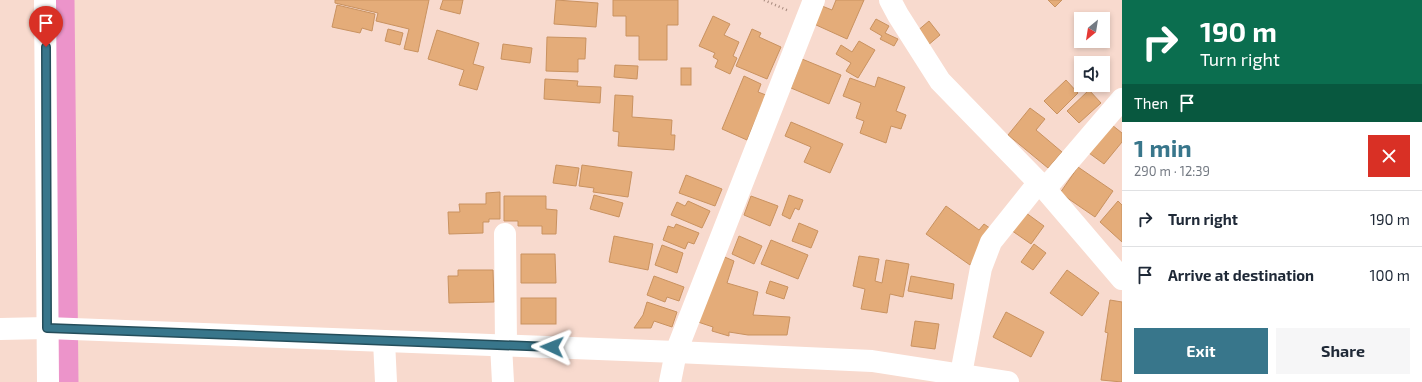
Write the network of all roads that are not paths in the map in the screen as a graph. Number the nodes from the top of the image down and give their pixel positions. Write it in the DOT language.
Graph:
graph roads {
  1 [pos="45,0"];
  2 [pos="890,0"];
  3 [pos="810,10"];
  4 [pos="1122,99"];
  5 [pos="1042,186"];
  6 [pos="505,234"];
  7 [pos="1122,279"];
  8 [pos="47,328"];
  9 [pos="0,329"];
  10 [pos="384,340"];
  11 [pos="503,345"];
  12 [pos="676,352"];
  13 [pos="961,374"];
  14 [pos="48,382"];
  15 [pos="386,382"];
  16 [pos="502,382"];
  17 [pos="670,382"];
  18 [pos="1008,382"];
  1 -- 8 [label="street"];
  2 -- 5 [label="street"];
  3 -- 12 [label="street"];
  4 -- 5 [label="street"];
  5 -- 7 [label="street"];
  5 -- 13 [label="street"];
  6 -- 11 [label="street"];
  8 -- 9 [label="street"];
  8 -- 10 [label="street"];
  8 -- 14 [label="street"];
  10 -- 11 [label="street"];
  10 -- 15 [label="street"];
  11 -- 12 [label="street"];
  11 -- 16 [label="street"];
  12 -- 13 [label="street"];
  12 -- 17 [label="street"];
  13 -- 18 [label="street"];
}
